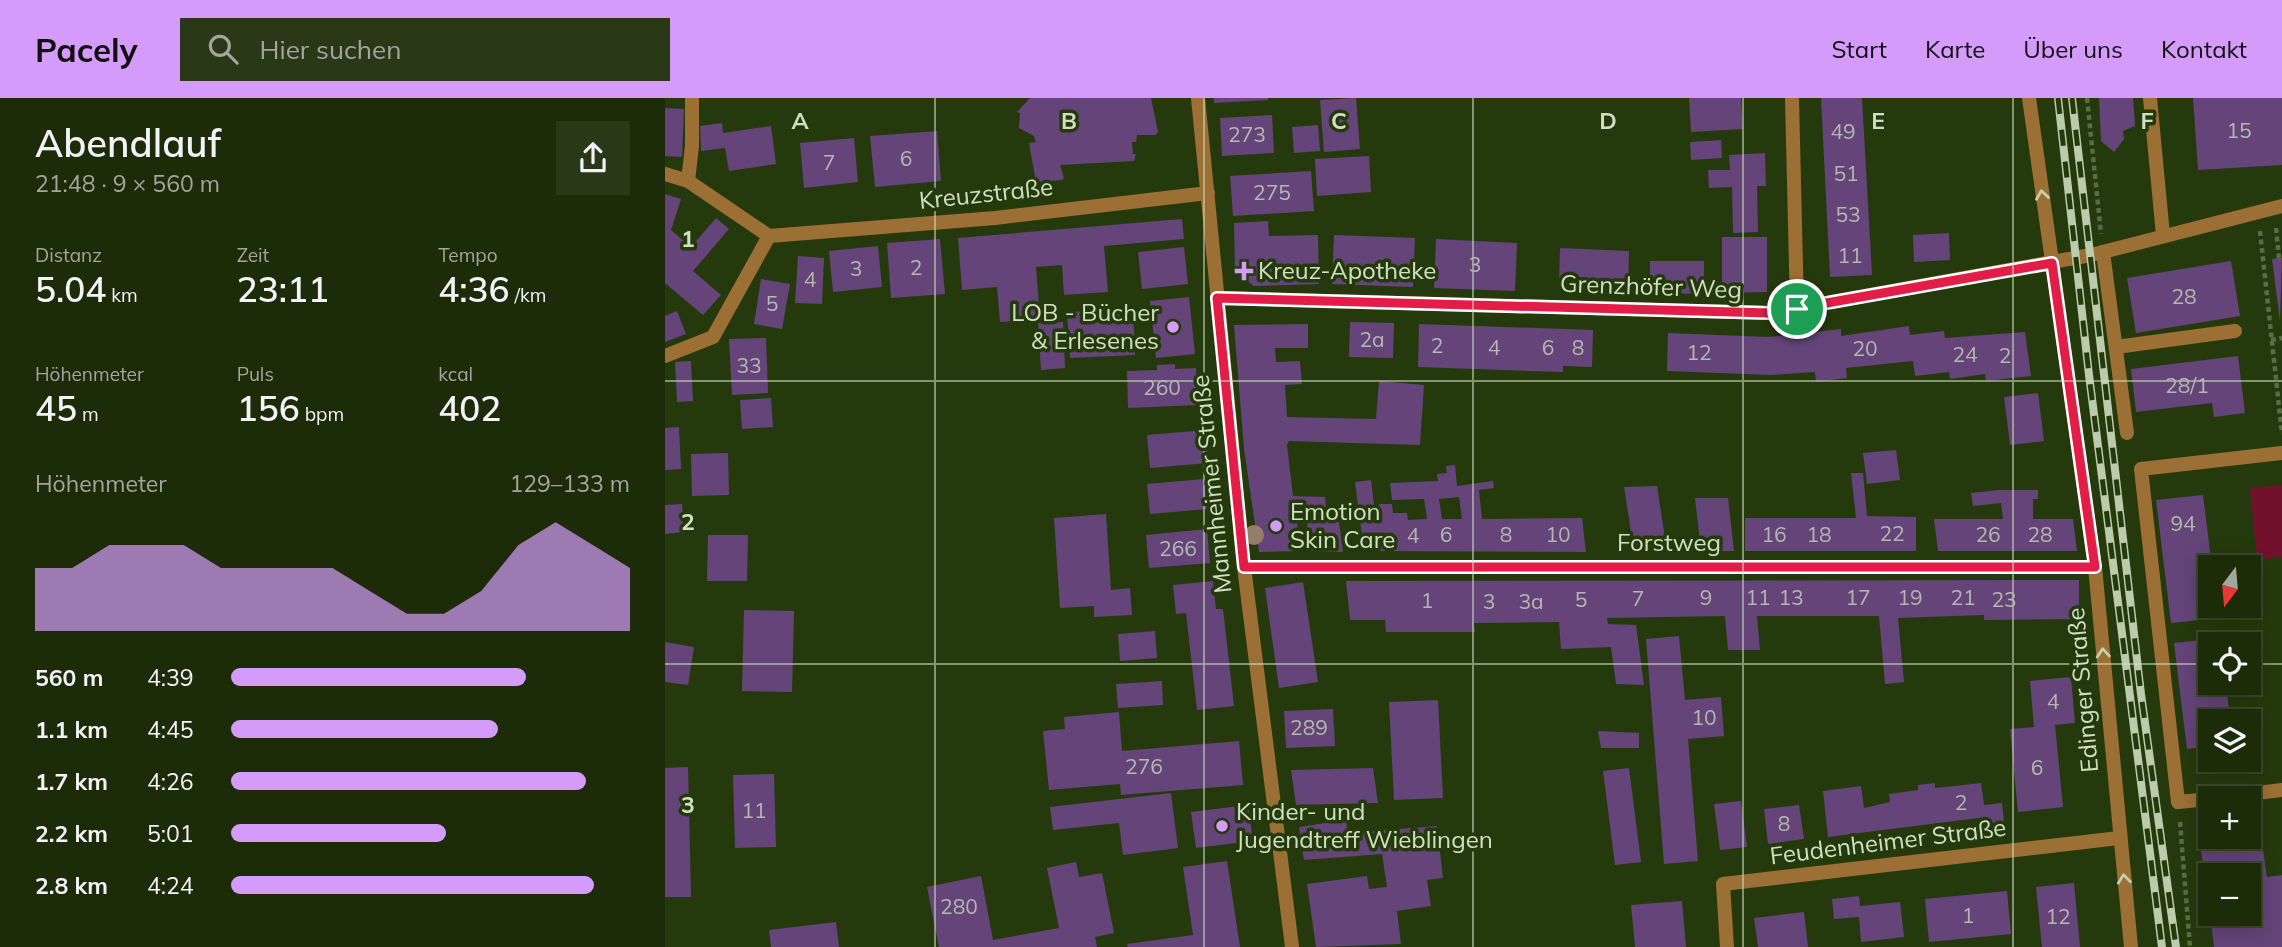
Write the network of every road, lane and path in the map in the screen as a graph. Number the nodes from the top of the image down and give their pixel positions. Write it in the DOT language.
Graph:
graph roads {
  1 [pos="692,98"];
  2 [pos="1198,98"];
  3 [pos="1792,98"];
  4 [pos="2029,98"];
  5 [pos="2087,98"];
  6 [pos="2151,98"];
  7 [pos="665,174"];
  8 [pos="688,181"];
  9 [pos="1207,193"];
  10 [pos="2278,207"];
  11 [pos="2259,211"];
  12 [pos="2163,235"];
  13 [pos="769,236"];
  14 [pos="2103,252"];
  15 [pos="2280,258"];
  16 [pos="2052,263"];
  17 [pos="1217,298"];
  18 [pos="1797,309"];
  19 [pos="2235,331"];
  20 [pos="2282,338"];
  21 [pos="2271,340"];
  22 [pos="2116,347"];
  23 [pos="665,356"];
  24 [pos="2127,433"];
  25 [pos="2282,435"];
  26 [pos="2282,453"];
  27 [pos="1244,567"];
  28 [pos="2095,567"];
  29 [pos="2282,790"];
  30 [pos="2261,793"];
  31 [pos="2198,800"];
  32 [pos="2178,802"];
  33 [pos="2119,838"];
  34 [pos="1292,947"];
  35 [pos="1727,947"];
  36 [pos="2131,947"];
  37 [pos="2190,947"];
  1 -- 8 [label="street"];
  2 -- 9 [label="street, Mannheimer Straße"];
  3 -- 18 [label="street"];
  16 -- 4 [label="street, Edinger Straße, one-way"];
  5 -- 14 [label="path"];
  6 -- 12 [label="street"];
  7 -- 8 [label="street"];
  8 -- 13 [label="street"];
  9 -- 13 [label="street, Kreuzstraße"];
  9 -- 17 [label="street, Mannheimer Straße"];
  10 -- 11 [label="street, Grenzhöfer Weg"];
  10 -- 15 [label="path"];
  11 -- 12 [label="street, Grenzhöfer Weg"];
  11 -- 21 [label="path"];
  12 -- 14 [label="street, Grenzhöfer Weg"];
  13 -- 23 [label="street"];
  14 -- 16 [label="street, Grenzhöfer Weg"];
  14 -- 22 [label="street"];
  16 -- 18 [label="street, Grenzhöfer Weg"];
  16 -- 28 [label="street, Edinger Straße"];
  17 -- 18 [label="street, Grenzhöfer Weg"];
  17 -- 27 [label="street, Mannheimer Straße"];
  19 -- 22 [label="street"];
  20 -- 21 [label="path"];
  21 -- 25 [label="path"];
  22 -- 24 [label="street"];
  26 -- 32 [label="street"];
  27 -- 28 [label="street, Forstweg"];
  27 -- 34 [label="street, Mannheimer Straße"];
  33 -- 28 [label="street, Edinger Straße, one-way"];
  29 -- 30 [label="street"];
  31 -- 32 [label="street"];
  32 -- 37 [label="path"];
  33 -- 35 [label="street, Feudenheimer Straße"];
  36 -- 33 [label="street, Edinger Straße, one-way"];
}
